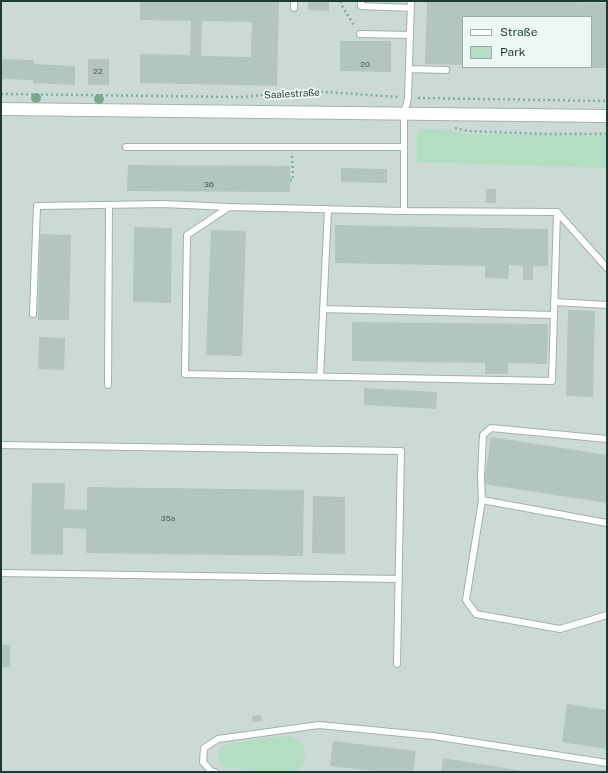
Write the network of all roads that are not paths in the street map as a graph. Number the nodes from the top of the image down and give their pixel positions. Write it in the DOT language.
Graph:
graph roads {
  1 [pos="361,1"];
  2 [pos="392,4"];
  3 [pos="411,4"];
  4 [pos="360,34"];
  5 [pos="410,35"];
  6 [pos="409,69"];
  7 [pos="446,70"];
  8 [pos="1,108"];
  9 [pos="404,114"];
  10 [pos="607,116"];
  11 [pos="126,146"];
  12 [pos="404,147"];
  13 [pos="109,205"];
  14 [pos="229,207"];
  15 [pos="328,209"];
  16 [pos="404,211"];
  17 [pos="557,212"];
  18 [pos="607,268"];
  19 [pos="554,302"];
  20 [pos="607,305"];
  21 [pos="323,309"];
  22 [pos="33,314"];
  23 [pos="554,315"];
  24 [pos="320,377"];
  25 [pos="108,385"];
  26 [pos="607,439"];
  27 [pos="1,444"];
  28 [pos="482,500"];
  29 [pos="607,523"];
  30 [pos="1,573"];
  31 [pos="399,579"];
  32 [pos="607,615"];
  33 [pos="397,664"];
  34 [pos="607,763"];
  35 [pos="215,772"];
  1 -- 2 [label="lane"];
  2 -- 3 [label="lane"];
  3 -- 5 [label="lane"];
  4 -- 5 [label="lane"];
  5 -- 6 [label="lane"];
  6 -- 7 [label="lane"];
  6 -- 9 [label="lane"];
  8 -- 9 [label="main road, Saalestraße"];
  9 -- 10 [label="main road, Saalestraße"];
  9 -- 12 [label="lane"];
  11 -- 12 [label="lane"];
  12 -- 16 [label="lane"];
  13 -- 14 [label="lane"];
  13 -- 22 [label="lane"];
  13 -- 25 [label="lane"];
  14 -- 15 [label="lane"];
  14 -- 24 [label="lane"];
  15 -- 16 [label="lane"];
  15 -- 21 [label="lane"];
  16 -- 17 [label="lane"];
  17 -- 18 [label="lane"];
  17 -- 19 [label="lane"];
  19 -- 20 [label="lane"];
  19 -- 23 [label="lane"];
  21 -- 23 [label="lane"];
  21 -- 24 [label="lane"];
  23 -- 24 [label="lane"];
  26 -- 28 [label="lane"];
  27 -- 31 [label="lane"];
  28 -- 29 [label="lane"];
  28 -- 32 [label="lane"];
  30 -- 31 [label="lane"];
  31 -- 33 [label="lane"];
  34 -- 35 [label="lane"];
}
